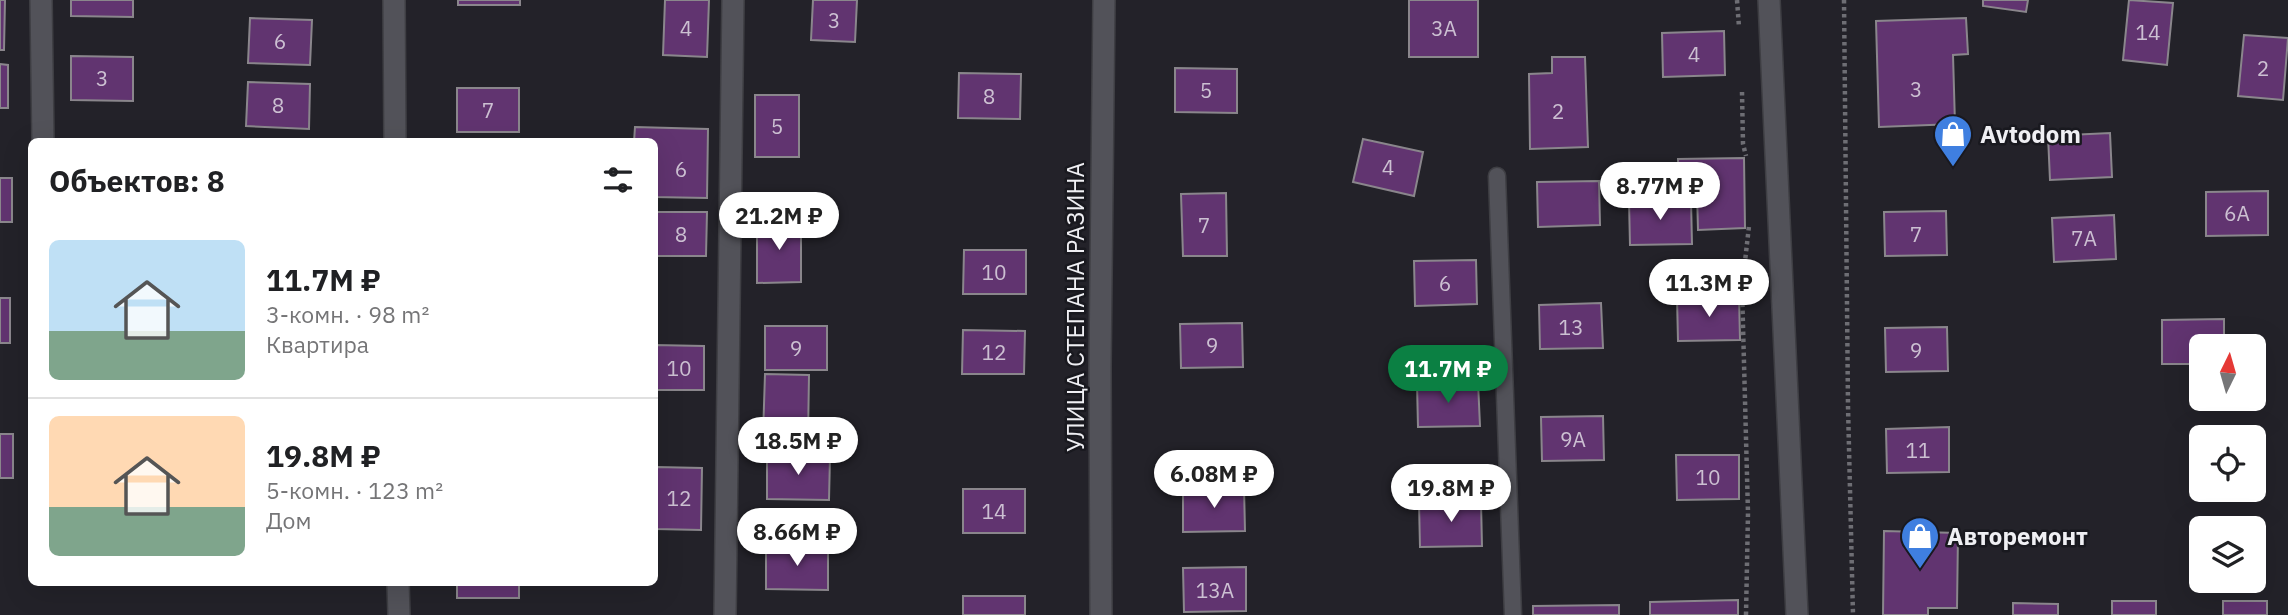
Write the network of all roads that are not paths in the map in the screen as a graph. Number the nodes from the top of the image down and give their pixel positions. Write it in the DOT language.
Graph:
graph roads {
  1 [pos="41,0"];
  2 [pos="394,0"];
  3 [pos="733,0"];
  4 [pos="1104,0"];
  5 [pos="1769,0"];
  6 [pos="43,138"];
  7 [pos="395,138"];
  8 [pos="1497,176"];
  9 [pos="398,586"];
  10 [pos="399,615"];
  11 [pos="724,615"];
  12 [pos="1101,615"];
  13 [pos="1513,615"];
  14 [pos="1797,615"];
  1 -- 6 [label="street"];
  2 -- 7 [label="street"];
  3 -- 11 [label="street"];
  4 -- 12 [label="street, УЛИЦА СТЕПАНА РАЗИНА"];
  5 -- 14 [label="street"];
  8 -- 13 [label="lane"];
  9 -- 10 [label="street"];
}
